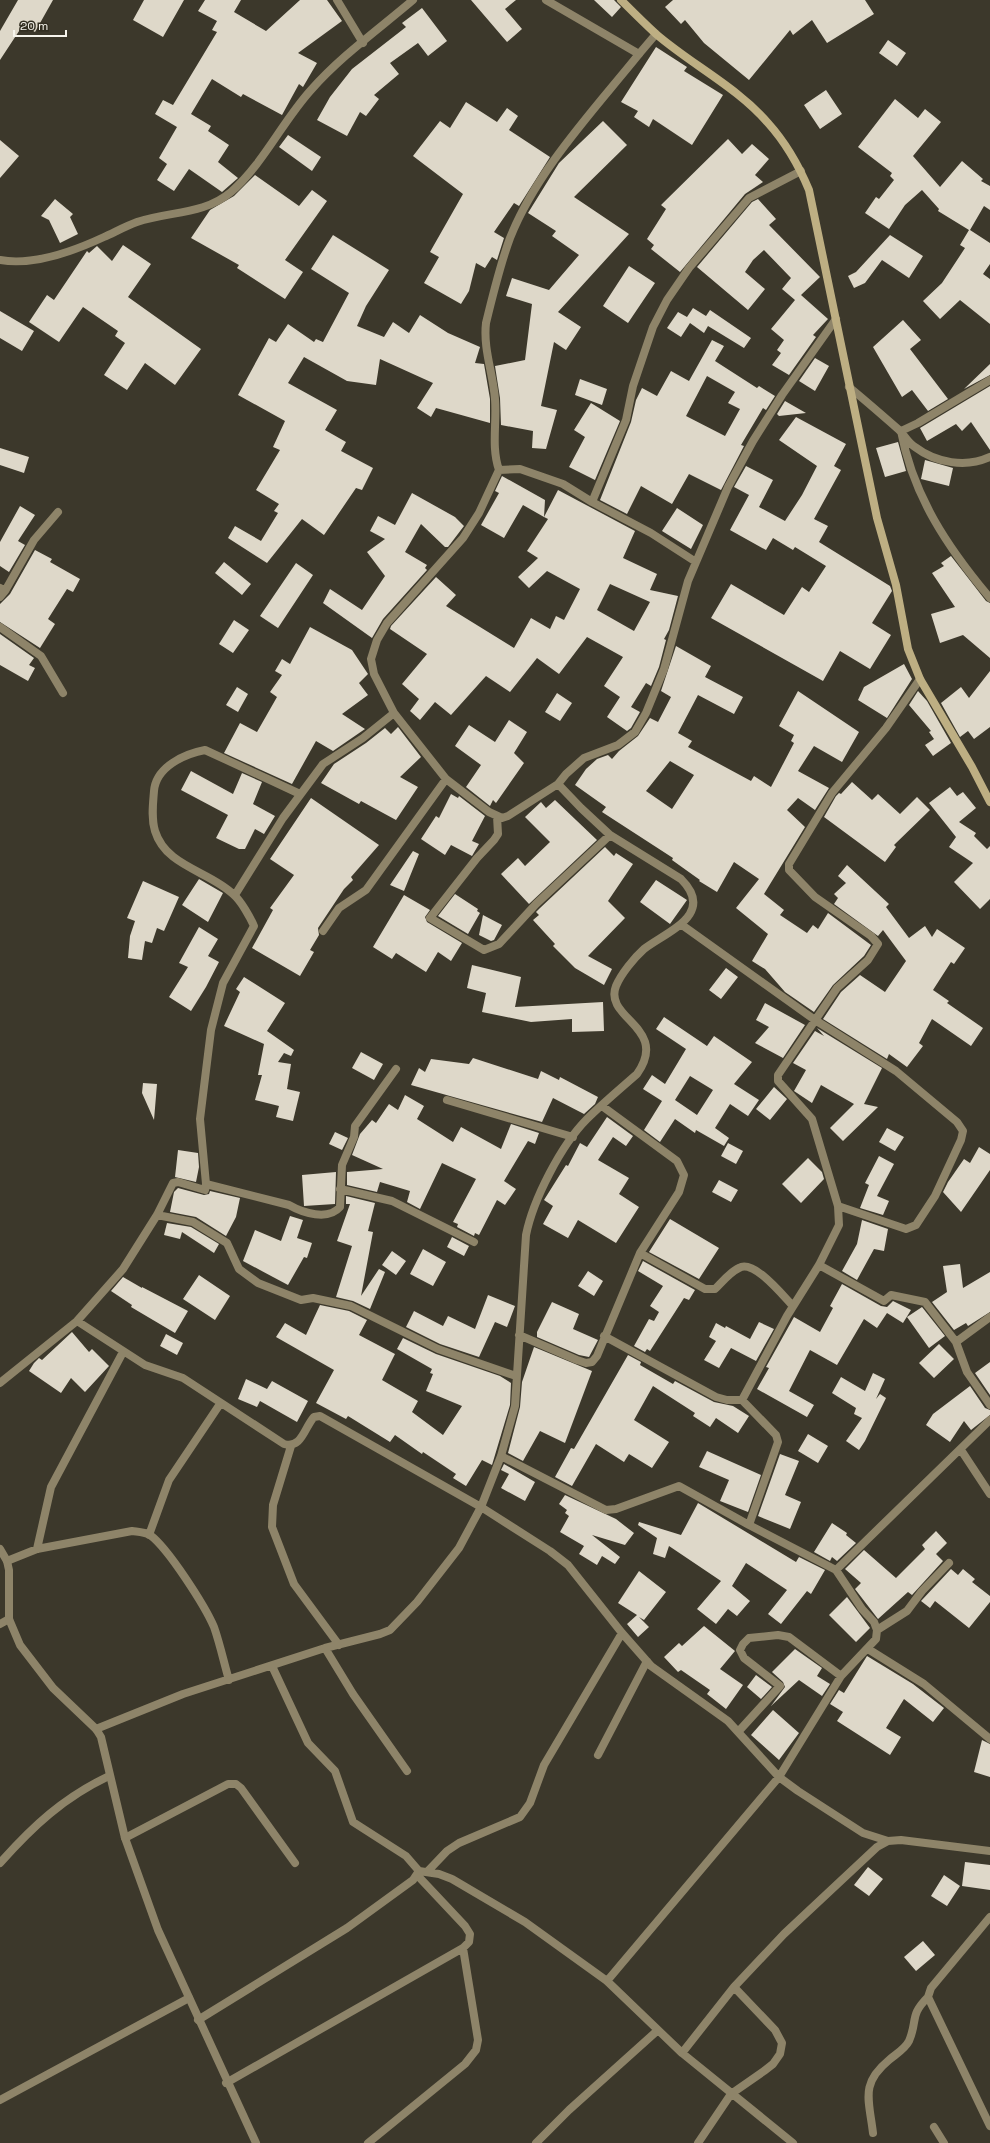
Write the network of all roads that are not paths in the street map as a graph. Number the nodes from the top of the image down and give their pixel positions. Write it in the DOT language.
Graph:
graph roads {
  1 [pos="336,0"];
  2 [pos="413,0"];
  3 [pos="546,0"];
  4 [pos="621,0"];
  5 [pos="656,34"];
  6 [pos="362,43"];
  7 [pos="639,54"];
  8 [pos="801,172"];
  9 [pos="0,260"];
  10 [pos="836,319"];
  11 [pos="990,380"];
  12 [pos="849,387"];
  13 [pos="901,431"];
  14 [pos="990,457"];
  15 [pos="499,470"];
  16 [pos="592,502"];
  17 [pos="58,512"];
  18 [pos="696,562"];
  19 [pos="2,592"];
  20 [pos="990,598"];
  21 [pos="0,627"];
  22 [pos="920,679"];
  23 [pos="63,693"];
  24 [pos="394,713"];
  25 [pos="446,779"];
  26 [pos="558,784"];
  27 [pos="300,794"];
  28 [pos="990,802"];
  29 [pos="497,816"];
  30 [pos="610,835"];
  31 [pos="235,895"];
  32 [pos="682,925"];
  33 [pos="323,930"];
  34 [pos="815,1020"];
  35 [pos="396,1069"];
  36 [pos="447,1100"];
  37 [pos="602,1106"];
  38 [pos="573,1138"];
  39 [pos="206,1184"];
  40 [pos="340,1189"];
  41 [pos="838,1206"];
  42 [pos="157,1215"];
  43 [pos="474,1242"];
  44 [pos="640,1253"];
  45 [pos="820,1265"];
  46 [pos="793,1306"];
  47 [pos="990,1317"];
  48 [pos="77,1321"];
  49 [pos="519,1335"];
  50 [pos="604,1336"];
  51 [pos="956,1342"];
  52 [pos="123,1352"];
  53 [pos="516,1376"];
  54 [pos="0,1383"];
  55 [pos="742,1400"];
  56 [pos="220,1404"];
  57 [pos="990,1405"];
  58 [pos="990,1420"];
  59 [pos="291,1446"];
  60 [pos="961,1450"];
  61 [pos="501,1456"];
  62 [pos="990,1494"];
  63 [pos="481,1507"];
  64 [pos="749,1525"];
  65 [pos="149,1535"];
  66 [pos="0,1549"];
  67 [pos="37,1549"];
  68 [pos="7,1561"];
  69 [pos="950,1563"];
  70 [pos="836,1570"];
  71 [pos="9,1619"];
  72 [pos="0,1624"];
  73 [pos="877,1630"];
  74 [pos="622,1633"];
  75 [pos="339,1645"];
  76 [pos="325,1648"];
  77 [pos="868,1649"];
  78 [pos="647,1662"];
  79 [pos="272,1666"];
  80 [pos="841,1676"];
  81 [pos="229,1680"];
  82 [pos="96,1729"];
  83 [pos="738,1732"];
  84 [pos="990,1739"];
  85 [pos="598,1755"];
  86 [pos="407,1771"];
  87 [pos="109,1776"];
  88 [pos="779,1777"];
  89 [pos="126,1838"];
  90 [pos="888,1841"];
  91 [pos="990,1851"];
  92 [pos="0,1863"];
  93 [pos="295,1863"];
  94 [pos="421,1873"];
  95 [pos="990,1917"];
  96 [pos="463,1948"];
  97 [pos="607,1981"];
  98 [pos="734,1988"];
  99 [pos="928,1997"];
  100 [pos="189,1998"];
  101 [pos="198,2020"];
  102 [pos="658,2030"];
  103 [pos="682,2053"];
  104 [pos="226,2083"];
  105 [pos="731,2094"];
  106 [pos="0,2100"];
  107 [pos="990,2126"];
  108 [pos="934,2128"];
  109 [pos="873,2133"];
  110 [pos="256,2143"];
  111 [pos="368,2143"];
  112 [pos="536,2143"];
  113 [pos="698,2143"];
  114 [pos="794,2143"];
  115 [pos="944,2143"];
  1 -- 6 [label="street"];
  2 -- 6 [label="street"];
  3 -- 7 [label="street"];
  4 -- 5 [label="main road"];
  5 -- 7 [label="street"];
  5 -- 8 [label="main road"];
  6 -- 9 [label="street"];
  7 -- 15 [label="street"];
  8 -- 10 [label="main road"];
  8 -- 16 [label="street"];
  10 -- 12 [label="main road"];
  10 -- 18 [label="street"];
  11 -- 13 [label="street"];
  12 -- 13 [label="street"];
  12 -- 22 [label="main road"];
  13 -- 14 [label="street"];
  13 -- 20 [label="street"];
  15 -- 16 [label="street"];
  15 -- 24 [label="street"];
  16 -- 18 [label="street"];
  17 -- 19 [label="street"];
  18 -- 26 [label="street"];
  21 -- 23 [label="street"];
  22 -- 28 [label="main road"];
  22 -- 34 [label="street"];
  24 -- 25 [label="street"];
  24 -- 27 [label="street"];
  25 -- 29 [label="street"];
  25 -- 33 [label="street"];
  26 -- 29 [label="street"];
  26 -- 30 [label="street"];
  27 -- 31 [label="street"];
  27 -- 31 [label="street"];
  29 -- 30 [label="street"];
  30 -- 32 [label="street"];
  31 -- 39 [label="street"];
  32 -- 34 [label="street"];
  32 -- 37 [label="street"];
  34 -- 41 [label="street"];
  34 -- 41 [label="street"];
  35 -- 40 [label="street"];
  36 -- 38 [label="street"];
  37 -- 38 [label="street"];
  37 -- 44 [label="street"];
  38 -- 49 [label="street"];
  39 -- 40 [label="street"];
  39 -- 42 [label="street"];
  40 -- 43 [label="street"];
  41 -- 45 [label="street"];
  42 -- 48 [label="street"];
  42 -- 53 [label="street"];
  44 -- 46 [label="street"];
  44 -- 50 [label="street"];
  45 -- 46 [label="street"];
  45 -- 51 [label="street"];
  46 -- 55 [label="street"];
  47 -- 51 [label="street"];
  48 -- 52 [label="street"];
  48 -- 54 [label="street"];
  49 -- 50 [label="street"];
  49 -- 53 [label="street"];
  50 -- 55 [label="street"];
  51 -- 57 [label="street"];
  52 -- 56 [label="street"];
  52 -- 67 [label="street"];
  53 -- 61 [label="street"];
  55 -- 64 [label="street"];
  56 -- 59 [label="street"];
  56 -- 65 [label="street"];
  58 -- 60 [label="street"];
  59 -- 63 [label="street"];
  59 -- 75 [label="street"];
  60 -- 62 [label="street"];
  60 -- 70 [label="street"];
  61 -- 63 [label="street"];
  61 -- 64 [label="street"];
  63 -- 74 [label="street"];
  63 -- 75 [label="street"];
  64 -- 70 [label="street"];
  65 -- 67 [label="street"];
  65 -- 81 [label="street"];
  66 -- 68 [label="street"];
  67 -- 68 [label="street"];
  68 -- 71 [label="street"];
  69 -- 73 [label="street"];
  70 -- 73 [label="street"];
  71 -- 72 [label="street"];
  71 -- 82 [label="street"];
  73 -- 77 [label="street"];
  74 -- 78 [label="street"];
  74 -- 94 [label="street"];
  75 -- 76 [label="street"];
  76 -- 79 [label="street"];
  76 -- 86 [label="street"];
  77 -- 80 [label="street"];
  77 -- 84 [label="street"];
  78 -- 83 [label="street"];
  78 -- 85 [label="street"];
  79 -- 81 [label="street"];
  79 -- 94 [label="street"];
  80 -- 83 [label="street"];
  80 -- 88 [label="street"];
  81 -- 82 [label="street"];
  82 -- 87 [label="street"];
  83 -- 88 [label="street"];
  87 -- 89 [label="street"];
  87 -- 92 [label="street"];
  88 -- 90 [label="street"];
  88 -- 97 [label="street"];
  89 -- 93 [label="street"];
  89 -- 100 [label="street"];
  90 -- 91 [label="street"];
  90 -- 98 [label="street"];
  94 -- 96 [label="street"];
  94 -- 97 [label="street"];
  94 -- 101 [label="street"];
  95 -- 99 [label="street"];
  96 -- 104 [label="street"];
  96 -- 111 [label="street"];
  97 -- 102 [label="street"];
  98 -- 103 [label="street"];
  98 -- 105 [label="street"];
  99 -- 107 [label="street"];
  99 -- 109 [label="street"];
  100 -- 101 [label="street"];
  100 -- 106 [label="street"];
  101 -- 104 [label="street"];
  102 -- 103 [label="street"];
  102 -- 112 [label="street"];
  103 -- 105 [label="street"];
  104 -- 110 [label="street"];
  105 -- 113 [label="street"];
  105 -- 114 [label="street"];
  108 -- 115 [label="street"];
}
